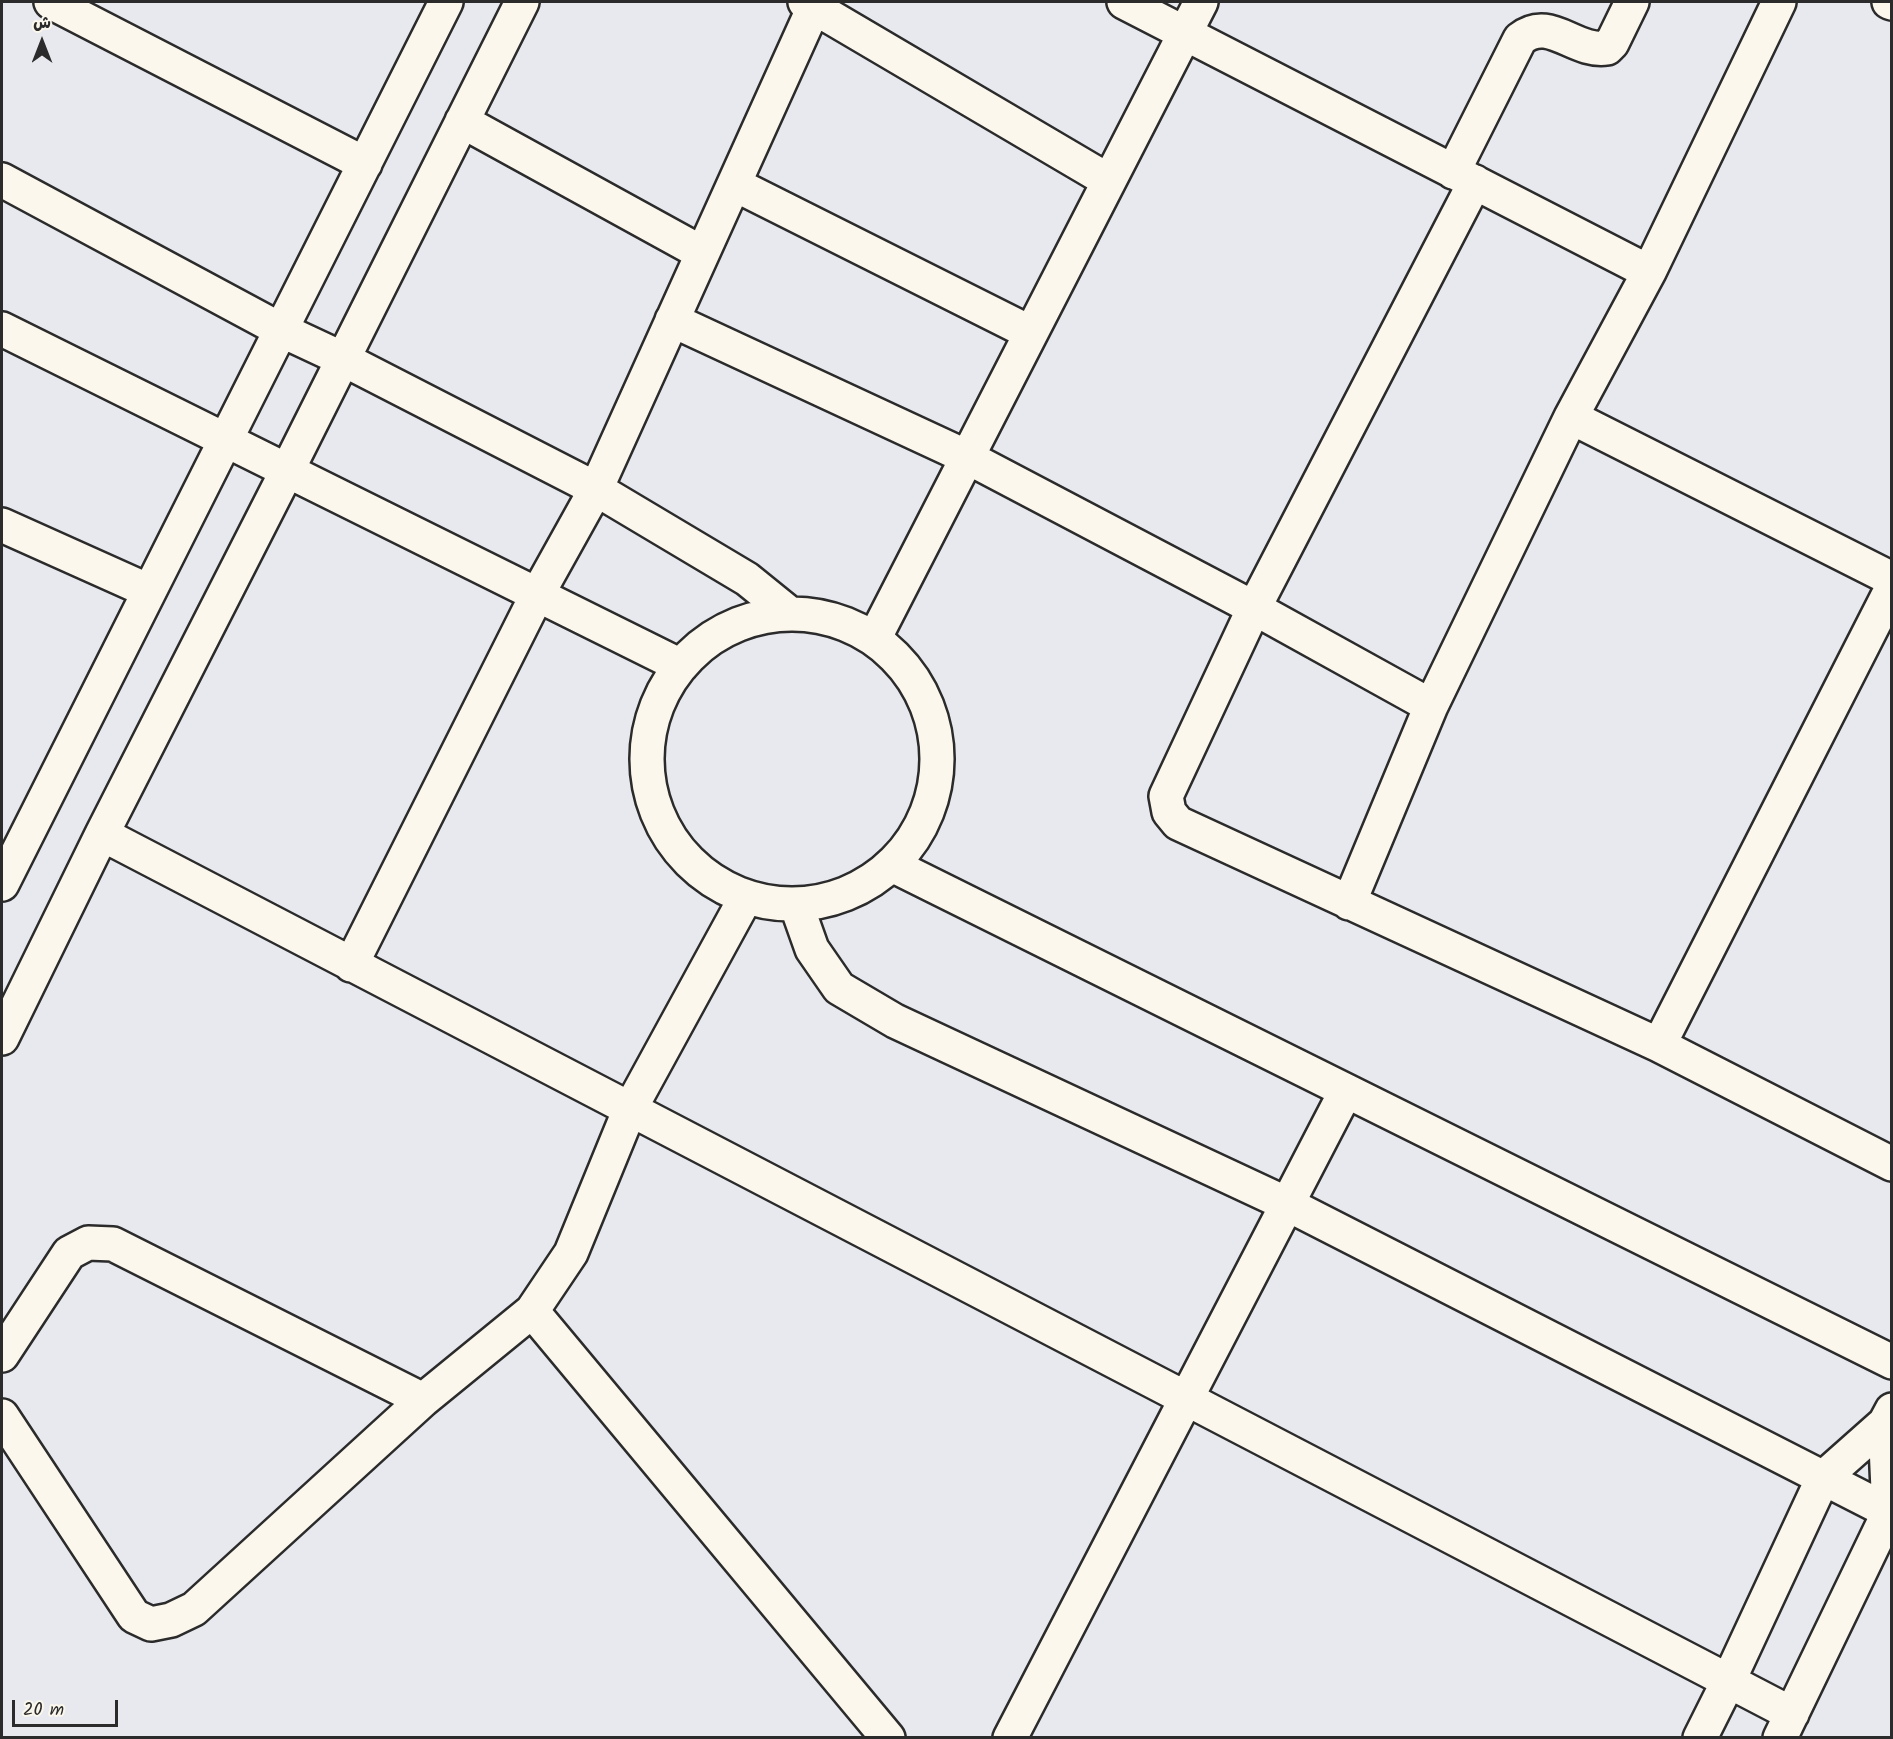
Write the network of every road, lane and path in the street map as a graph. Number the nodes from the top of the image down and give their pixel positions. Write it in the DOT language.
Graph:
graph roads {
  1 [pos="51,2"];
  2 [pos="446,2"];
  3 [pos="522,2"];
  4 [pos="1124,2"];
  5 [pos="1201,2"];
  6 [pos="1632,2"];
  7 [pos="1779,2"];
  8 [pos="810,4"];
  9 [pos="1185,33"];
  10 [pos="462,121"];
  11 [pos="365,164"];
  12 [pos="1464,177"];
  13 [pos="2,180"];
  14 [pos="1109,181"];
  15 [pos="734,184"];
  16 [pos="702,253"];
  17 [pos="1649,272"];
  18 [pos="672,320"];
  19 [pos="2,329"];
  20 [pos="281,330"];
  21 [pos="1031,333"];
  22 [pos="343,359"];
  23 [pos="1571,417"];
  24 [pos="225,440"];
  25 [pos="967,457"];
  26 [pos="287,471"];
  27 [pos="596,489"];
  28 [pos="2,525"];
  29 [pos="1892,579"];
  30 [pos="1892,588"];
  31 [pos="149,591"];
  32 [pos="537,595"];
  33 [pos="1254,608"];
  34 [pos="789,613"];
  35 [pos="874,639"];
  36 [pos="681,666"];
  37 [pos="1431,706"];
  38 [pos="102,834"];
  39 [pos="891,865"];
  40 [pos="2,884"];
  41 [pos="746,897"];
  42 [pos="1349,903"];
  43 [pos="796,904"];
  44 [pos="351,964"];
  45 [pos="2,1038"];
  46 [pos="1659,1045"];
  47 [pos="1346,1091"];
  48 [pos="630,1109"];
  49 [pos="1892,1164"];
  50 [pos="1287,1204"];
  51 [pos="532,1311"];
  52 [pos="2,1356"];
  53 [pos="1892,1362"];
  54 [pos="1185,1399"];
  55 [pos="423,1400"];
  56 [pos="2,1416"];
  57 [pos="1888,1417"];
  58 [pos="1823,1478"];
  59 [pos="1891,1512"];
  60 [pos="1728,1682"];
  61 [pos="1786,1726"];
  62 [pos="888,1737"];
  63 [pos="1010,1737"];
  64 [pos="1700,1737"];
  1 -- 11 [label="street"];
  2 -- 11 [label="street"];
  3 -- 10 [label="street"];
  4 -- 9 [label="street"];
  5 -- 9 [label="street"];
  6 -- 12 [label="street"];
  7 -- 17 [label="street"];
  8 -- 14 [label="street"];
  8 -- 15 [label="street"];
  9 -- 12 [label="street"];
  9 -- 14 [label="street"];
  10 -- 16 [label="street"];
  10 -- 22 [label="street"];
  11 -- 20 [label="street"];
  12 -- 17 [label="street"];
  12 -- 33 [label="street"];
  13 -- 20 [label="street"];
  14 -- 21 [label="street"];
  15 -- 16 [label="street"];
  15 -- 21 [label="street"];
  16 -- 18 [label="street"];
  17 -- 23 [label="street"];
  18 -- 25 [label="street"];
  18 -- 27 [label="street"];
  19 -- 24 [label="street"];
  20 -- 22 [label="street"];
  20 -- 24 [label="street"];
  21 -- 25 [label="street"];
  22 -- 26 [label="street"];
  22 -- 27 [label="street"];
  23 -- 29 [label="street"];
  23 -- 37 [label="street"];
  24 -- 26 [label="street"];
  24 -- 31 [label="street"];
  25 -- 33 [label="street"];
  25 -- 35 [label="street"];
  26 -- 32 [label="street"];
  26 -- 38 [label="street"];
  27 -- 32 [label="street"];
  27 -- 34 [label="street"];
  28 -- 31 [label="street"];
  30 -- 46 [label="street"];
  31 -- 40 [label="street"];
  32 -- 36 [label="street"];
  32 -- 44 [label="street"];
  33 -- 37 [label="street"];
  33 -- 42 [label="street"];
  34 -- 35 [label="street"];
  34 -- 36 [label="street"];
  35 -- 39 [label="street"];
  36 -- 41 [label="street"];
  37 -- 42 [label="street"];
  38 -- 44 [label="street"];
  38 -- 45 [label="street"];
  39 -- 43 [label="street"];
  39 -- 47 [label="street"];
  41 -- 43 [label="street"];
  41 -- 48 [label="street"];
  42 -- 46 [label="street"];
  43 -- 50 [label="street"];
  44 -- 48 [label="street"];
  46 -- 49 [label="street"];
  47 -- 50 [label="street"];
  47 -- 53 [label="street"];
  48 -- 51 [label="street"];
  48 -- 54 [label="street"];
  50 -- 54 [label="street"];
  50 -- 58 [label="street"];
  51 -- 55 [label="street"];
  51 -- 62 [label="street"];
  52 -- 55 [label="street"];
  54 -- 60 [label="street"];
  54 -- 63 [label="street"];
  55 -- 56 [label="street"];
  57 -- 58 [label="street"];
  57 -- 59 [label="street"];
  58 -- 59 [label="street"];
  58 -- 60 [label="street"];
  59 -- 61 [label="street"];
  60 -- 61 [label="street"];
  60 -- 64 [label="street"];
}
